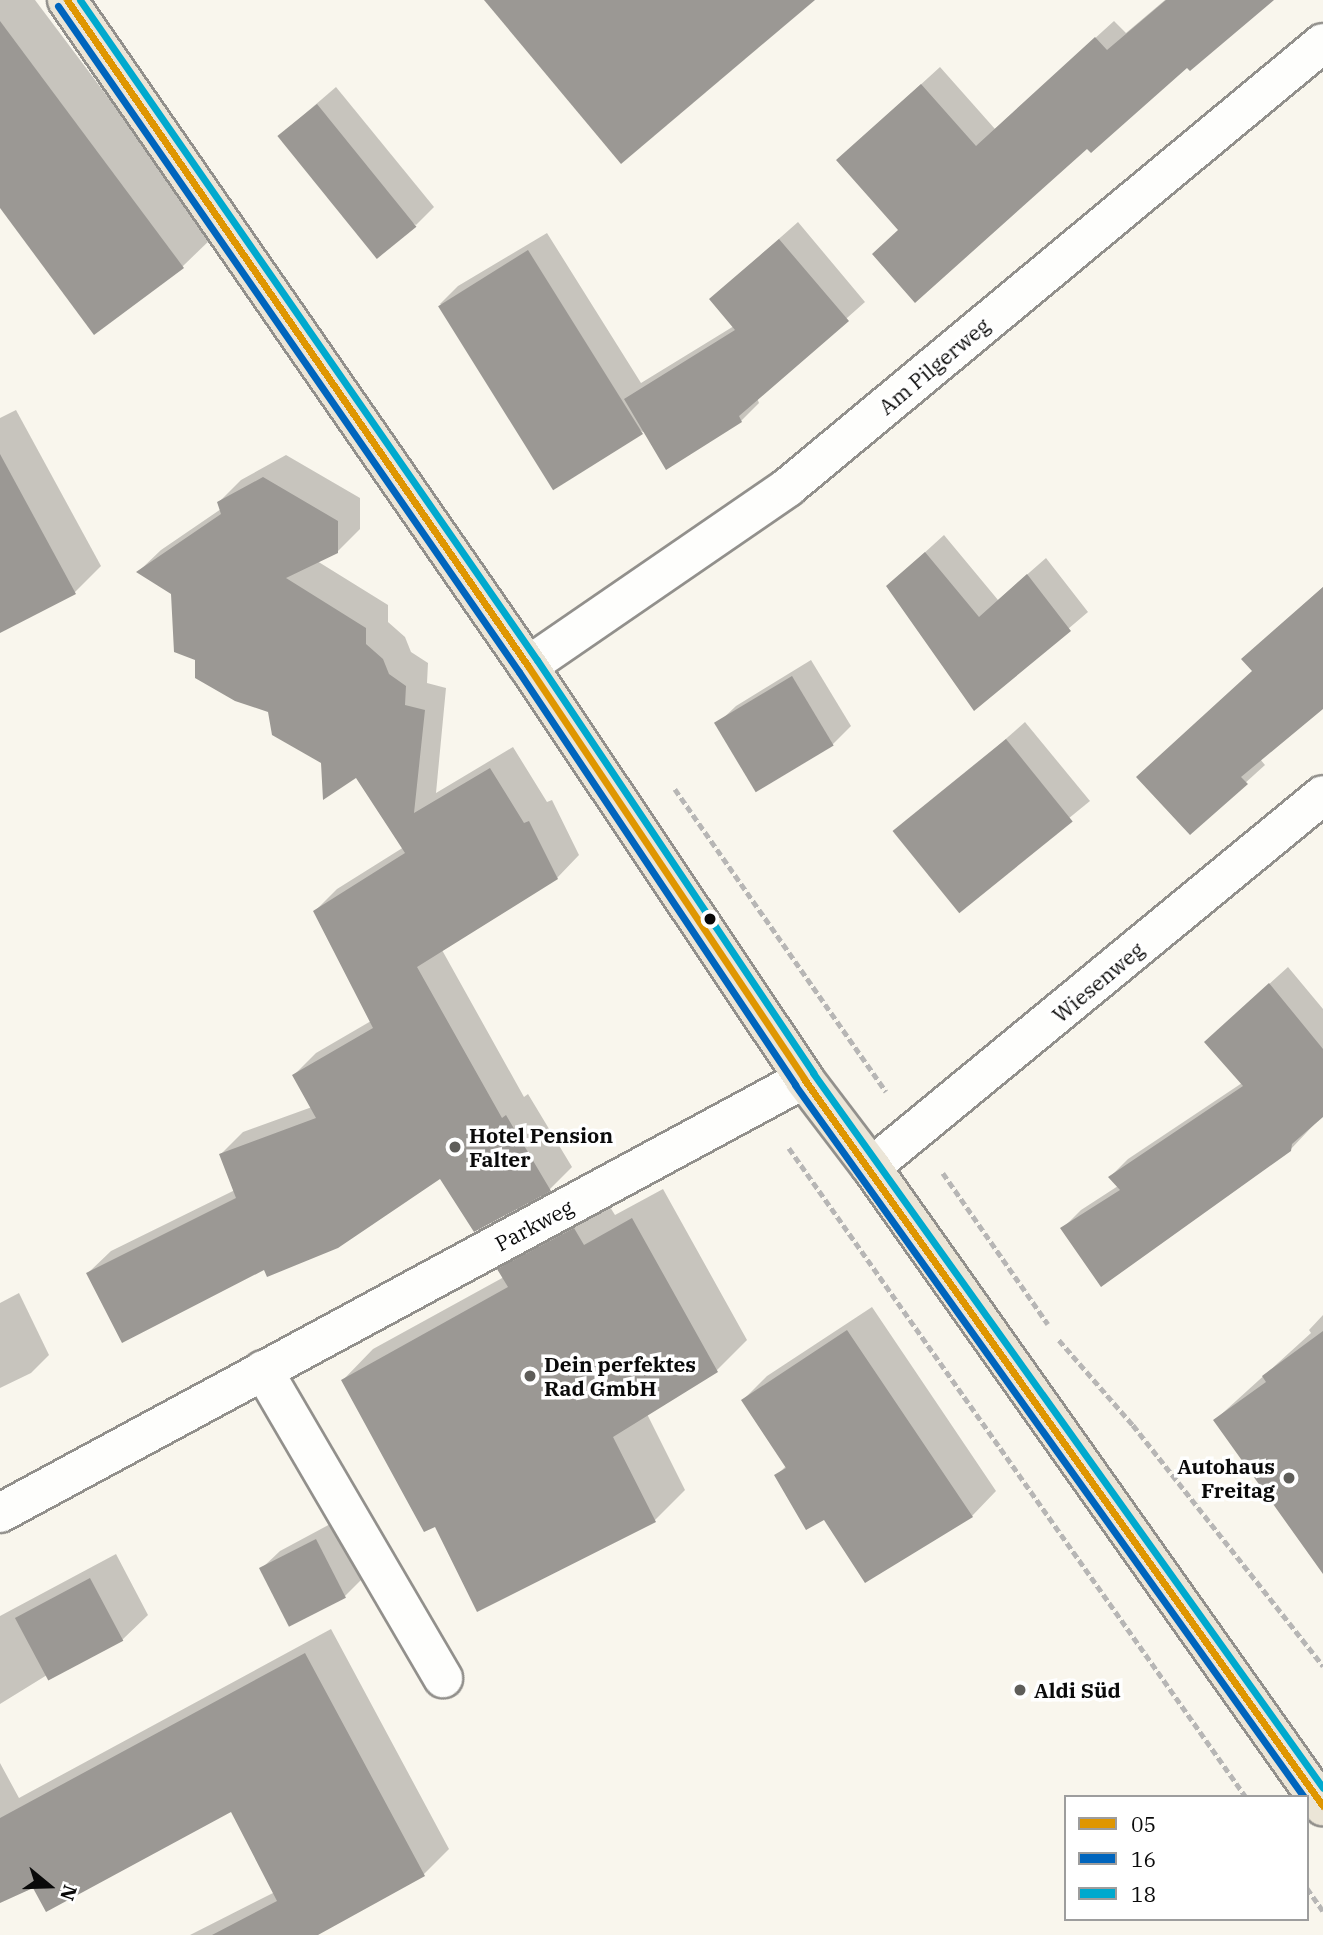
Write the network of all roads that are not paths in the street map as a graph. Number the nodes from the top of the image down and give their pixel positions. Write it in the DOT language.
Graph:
graph roads {
  1 [pos="67,0"];
  2 [pos="1323,43"];
  3 [pos="528,666"];
  4 [pos="1323,795"];
  5 [pos="804,1079"];
  6 [pos="871,1167"];
  7 [pos="263,1370"];
  8 [pos="0,1513"];
  9 [pos="443,1678"];
  10 [pos="1323,1806"];
  1 -- 3 [label="main road"];
  2 -- 3 [label="street, Am Pilgerweg"];
  3 -- 5 [label="main road"];
  4 -- 6 [label="street, Wiesenweg"];
  5 -- 6 [label="main road"];
  5 -- 7 [label="street, Parkweg"];
  6 -- 10 [label="main road"];
  7 -- 8 [label="street, Parkweg"];
  7 -- 9 [label="street"];
}
